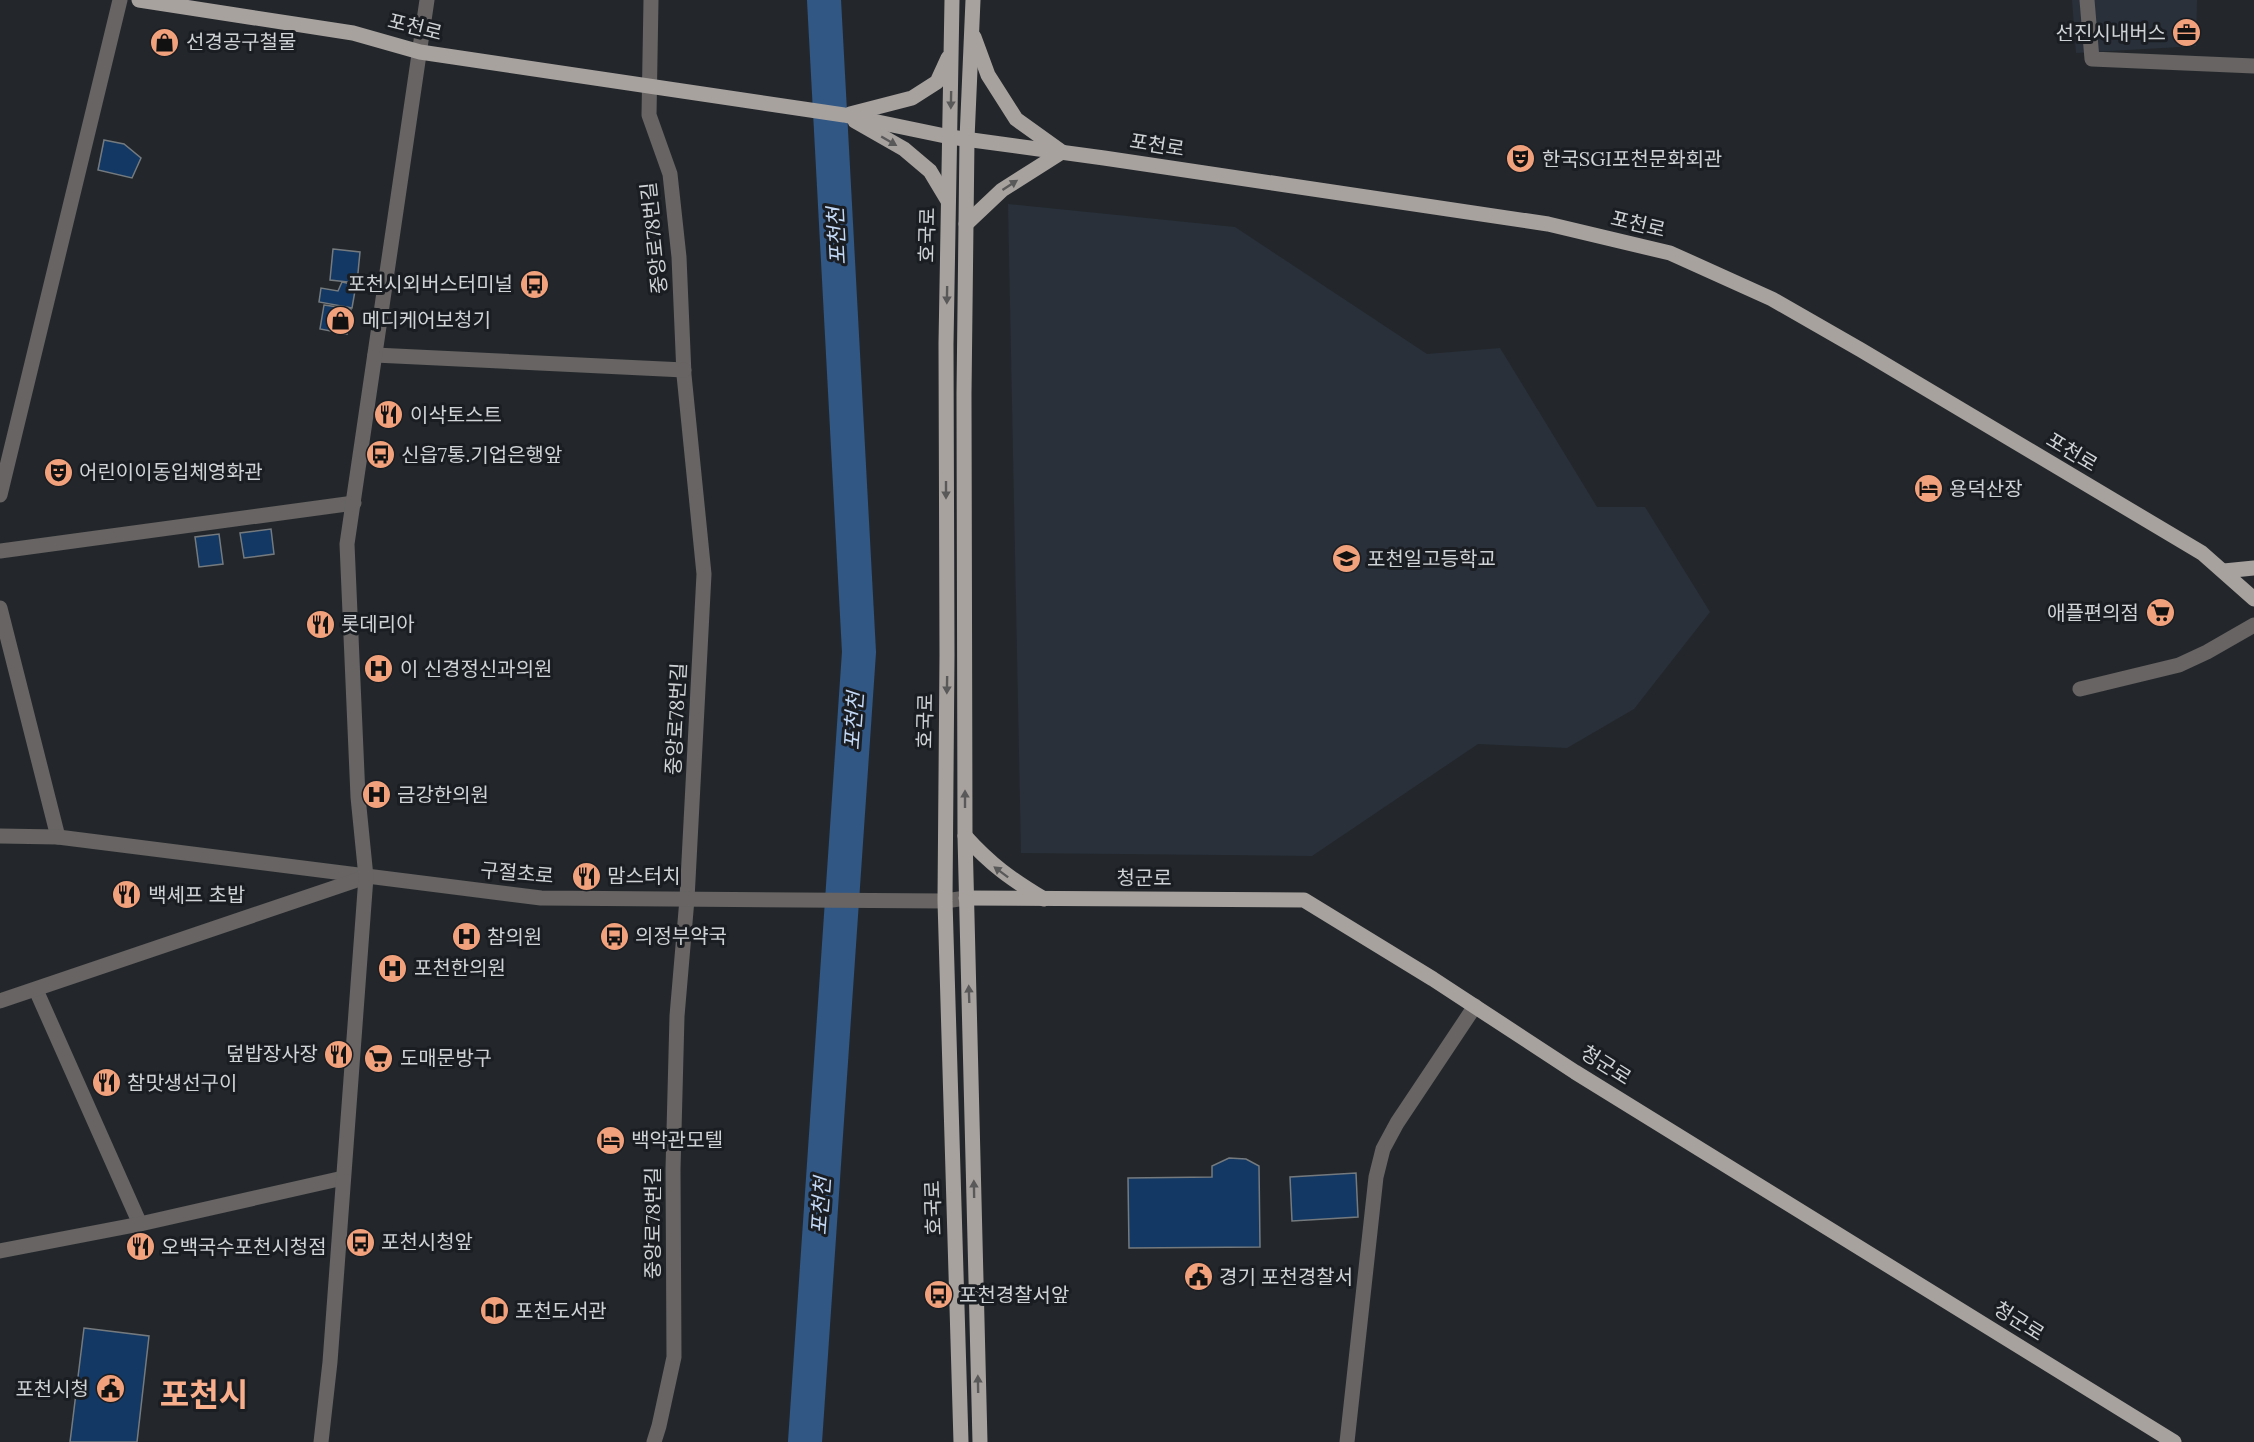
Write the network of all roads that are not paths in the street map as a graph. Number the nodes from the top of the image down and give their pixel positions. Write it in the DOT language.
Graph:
graph roads {
  1 [pos="120,0"];
  2 [pos="139,0"];
  3 [pos="427,0"];
  4 [pos="651,0"];
  5 [pos="952,0"];
  6 [pos="973,0"];
  7 [pos="2087,0"];
  8 [pos="971,30"];
  9 [pos="420,52"];
  10 [pos="951,52"];
  11 [pos="2254,66"];
  12 [pos="649,86"];
  13 [pos="844,115"];
  14 [pos="950,137"];
  15 [pos="967,139"];
  16 [pos="1062,152"];
  17 [pos="948,201"];
  18 [pos="966,224"];
  19 [pos="375,355"];
  20 [pos="684,370"];
  21 [pos="0,495"];
  22 [pos="354,502"];
  23 [pos="0,551"];
  24 [pos="2254,568"];
  25 [pos="2224,571"];
  26 [pos="2254,599"];
  27 [pos="0,608"];
  28 [pos="2254,625"];
  29 [pos="2080,688"];
  30 [pos="0,836"];
  31 [pos="965,836"];
  32 [pos="58,837"];
  33 [pos="366,877"];
  34 [pos="966,898"];
  35 [pos="694,899"];
  36 [pos="1044,899"];
  37 [pos="945,901"];
  38 [pos="36,990"];
  39 [pos="0,1000"];
  40 [pos="1475,1006"];
  41 [pos="343,1179"];
  42 [pos="140,1224"];
  43 [pos="0,1251"];
  44 [pos="321,1442"];
  45 [pos="654,1442"];
  46 [pos="961,1442"];
  47 [pos="980,1442"];
  48 [pos="1347,1442"];
  49 [pos="2174,1442"];
  1 -- 21 [label="street"];
  2 -- 9 [label="main road, 포천로"];
  3 -- 9 [label="street"];
  4 -- 12 [label="street, 중앙로78번길"];
  5 -- 10 [label="main road, 호국로"];
  6 -- 8 [label="main road, 호국로"];
  7 -- 11 [label="street"];
  8 -- 15 [label="main road, 호국로"];
  8 -- 16 [label="main road"];
  9 -- 12 [label="main road, 포천로"];
  9 -- 19 [label="street"];
  10 -- 13 [label="main road"];
  10 -- 14 [label="main road, 호국로, one-way"];
  12 -- 13 [label="main road, 포천로"];
  12 -- 20 [label="street, 중앙로78번길"];
  13 -- 14 [label="main road, 포천로"];
  13 -- 17 [label="main road, one-way"];
  14 -- 15 [label="main road, 포천로"];
  14 -- 17 [label="main road, 호국로"];
  15 -- 16 [label="main road, 포천로"];
  15 -- 18 [label="main road, 호국로"];
  18 -- 16 [label="main road, one-way"];
  16 -- 25 [label="main road, 포천로"];
  17 -- 37 [label="main road, 호국로, one-way"];
  31 -- 18 [label="main road, 호국로, one-way"];
  19 -- 20 [label="street"];
  19 -- 22 [label="street"];
  20 -- 35 [label="street, 중앙로78번길"];
  22 -- 23 [label="street"];
  22 -- 33 [label="street"];
  24 -- 25 [label="main road"];
  25 -- 26 [label="main road, 포천로"];
  27 -- 32 [label="street"];
  28 -- 29 [label="street"];
  30 -- 32 [label="street, 구절초로"];
  31 -- 34 [label="main road, 호국로"];
  36 -- 31 [label="main road, one-way"];
  32 -- 33 [label="street, 구절초로"];
  33 -- 35 [label="street, 구절초로"];
  33 -- 38 [label="street"];
  33 -- 41 [label="street"];
  34 -- 36 [label="main road, 청군로"];
  34 -- 37 [label="street"];
  47 -- 34 [label="main road, 호국로, one-way"];
  35 -- 37 [label="street, 구절초로"];
  35 -- 45 [label="street, 중앙로78번길"];
  36 -- 40 [label="main road, 청군로"];
  37 -- 46 [label="main road, 호국로"];
  38 -- 39 [label="street"];
  38 -- 42 [label="street"];
  40 -- 48 [label="street"];
  40 -- 49 [label="main road, 청군로"];
  41 -- 42 [label="street"];
  41 -- 44 [label="street"];
  42 -- 43 [label="street"];
}
